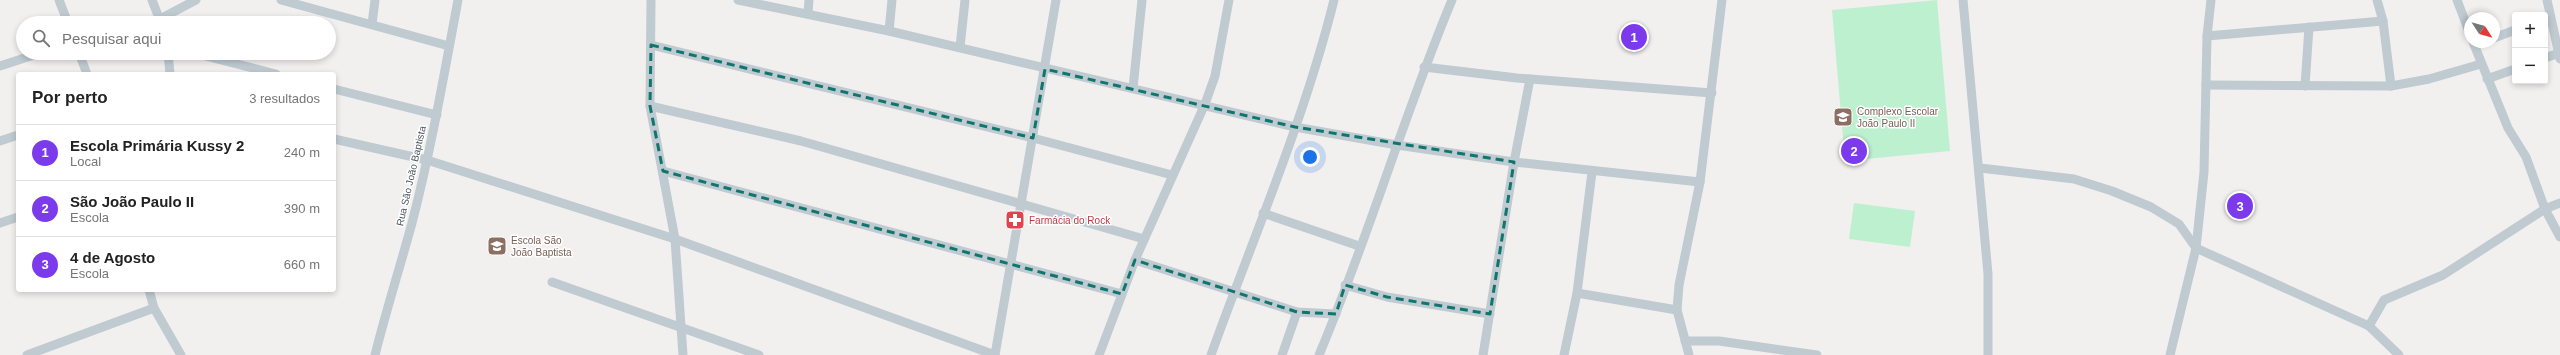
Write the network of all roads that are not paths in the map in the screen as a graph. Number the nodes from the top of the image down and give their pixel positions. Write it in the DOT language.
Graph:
graph roads {
  1 [pos="59,0"];
  2 [pos="152,0"];
  3 [pos="196,0"];
  4 [pos="281,0"];
  5 [pos="375,0"];
  6 [pos="458,0"];
  7 [pos="650,0"];
  8 [pos="738,0"];
  9 [pos="809,0"];
  10 [pos="892,0"];
  11 [pos="965,0"];
  12 [pos="1056,0"];
  13 [pos="1142,0"];
  14 [pos="1229,0"];
  15 [pos="1334,0"];
  16 [pos="1452,0"];
  17 [pos="1722,0"];
  18 [pos="1963,0"];
  19 [pos="2211,0"];
  20 [pos="2377,0"];
  21 [pos="2457,0"];
  22 [pos="2547,0"];
  23 [pos="2547,12"];
  24 [pos="808,13"];
  25 [pos="65,16"];
  26 [pos="159,16"];
  27 [pos="169,16"];
  28 [pos="2464,18"];
  29 [pos="2383,21"];
  30 [pos="2548,22"];
  31 [pos="372,24"];
  32 [pos="2309,27"];
  33 [pos="890,31"];
  34 [pos="2512,31"];
  35 [pos="2207,36"];
  36 [pos="2500,36"];
  37 [pos="651,45"];
  38 [pos="449,46"];
  39 [pos="960,47"];
  40 [pos="2478,48"];
  41 [pos="2559,56"];
  42 [pos="2548,58"];
  43 [pos="18,60"];
  44 [pos="82,60"];
  45 [pos="169,60"];
  46 [pos="221,60"];
  47 [pos="2481,64"];
  48 [pos="0,66"];
  49 [pos="1424,67"];
  50 [pos="1045,69"];
  51 [pos="2512,70"];
  52 [pos="86,72"];
  53 [pos="170,72"];
  54 [pos="268,72"];
  55 [pos="2487,79"];
  56 [pos="1530,80"];
  57 [pos="2206,86"];
  58 [pos="2305,86"];
  59 [pos="2391,86"];
  60 [pos="1133,88"];
  61 [pos="336,90"];
  62 [pos="1712,93"];
  63 [pos="1205,104"];
  64 [pos="650,106"];
  65 [pos="437,115"];
  66 [pos="1295,127"];
  67 [pos="16,136"];
  68 [pos="1034,138"];
  69 [pos="336,139"];
  70 [pos="0,141"];
  71 [pos="1397,146"];
  72 [pos="427,160"];
  73 [pos="1514,162"];
  74 [pos="1980,168"];
  75 [pos="663,171"];
  76 [pos="1592,172"];
  77 [pos="1172,175"];
  78 [pos="1700,182"];
  79 [pos="2560,203"];
  80 [pos="1022,205"];
  81 [pos="2545,209"];
  82 [pos="1263,213"];
  83 [pos="16,218"];
  84 [pos="0,223"];
  85 [pos="2560,237"];
  86 [pos="675,239"];
  87 [pos="1144,239"];
  88 [pos="1359,246"];
  89 [pos="2196,248"];
  90 [pos="1135,260"];
  91 [pos="1011,266"];
  92 [pos="552,282"];
  93 [pos="1345,285"];
  94 [pos="150,292"];
  95 [pos="1233,293"];
  96 [pos="1577,293"];
  97 [pos="1122,294"];
  98 [pos="154,308"];
  99 [pos="1677,310"];
  100 [pos="1297,312"];
  101 [pos="1336,314"];
  102 [pos="1490,314"];
  103 [pos="2369,326"];
  104 [pos="681,327"];
  105 [pos="1685,341"];
  106 [pos="1797,353"];
  107 [pos="27,355"];
  108 [pos="181,355"];
  109 [pos="375,355"];
  110 [pos="683,355"];
  111 [pos="759,355"];
  112 [pos="995,355"];
  113 [pos="1099,355"];
  114 [pos="1211,355"];
  115 [pos="1282,355"];
  116 [pos="1319,355"];
  117 [pos="1483,355"];
  118 [pos="1564,355"];
  119 [pos="1689,355"];
  120 [pos="1817,355"];
  121 [pos="1988,355"];
  122 [pos="2170,355"];
  123 [pos="2399,355"];
  1 -- 25 [label="street"];
  2 -- 26 [label="street"];
  3 -- 27 [label="street"];
  4 -- 31 [label="street"];
  5 -- 31 [label="street"];
  6 -- 38 [label="street, Rua São João Baptista"];
  7 -- 37 [label="street"];
  8 -- 24 [label="street"];
  9 -- 24 [label="street"];
  10 -- 33 [label="street"];
  11 -- 39 [label="street"];
  12 -- 50 [label="street"];
  13 -- 60 [label="street"];
  14 -- 63 [label="street"];
  15 -- 66 [label="street"];
  16 -- 49 [label="street"];
  17 -- 62 [label="street"];
  18 -- 74 [label="street"];
  19 -- 35 [label="street"];
  20 -- 29 [label="street"];
  21 -- 28 [label="street"];
  22 -- 23 [label="street"];
  24 -- 33 [label="street"];
  29 -- 32 [label="street"];
  29 -- 59 [label="street"];
  30 -- 41 [label="street"];
  31 -- 38 [label="street"];
  32 -- 35 [label="street"];
  32 -- 58 [label="street"];
  33 -- 39 [label="street"];
  34 -- 36 [label="street"];
  35 -- 57 [label="street"];
  37 -- 64 [label="street"];
  37 -- 68 [label="street"];
  38 -- 65 [label="street, Rua São João Baptista"];
  39 -- 50 [label="street"];
  40 -- 47 [label="street"];
  41 -- 42 [label="street"];
  43 -- 48 [label="street"];
  44 -- 52 [label="street"];
  45 -- 53 [label="street"];
  46 -- 54 [label="street"];
  47 -- 55 [label="street"];
  47 -- 59 [label="street"];
  49 -- 56 [label="street"];
  49 -- 71 [label="street"];
  50 -- 60 [label="street"];
  50 -- 68 [label="street"];
  51 -- 55 [label="street"];
  55 -- 81 [label="street"];
  56 -- 62 [label="street"];
  56 -- 73 [label="street"];
  57 -- 58 [label="street"];
  57 -- 89 [label="street"];
  58 -- 59 [label="street"];
  60 -- 63 [label="street"];
  61 -- 65 [label="street"];
  62 -- 78 [label="street"];
  63 -- 66 [label="street"];
  63 -- 77 [label="street"];
  64 -- 75 [label="street"];
  64 -- 80 [label="street"];
  65 -- 72 [label="street, Rua São João Baptista"];
  66 -- 71 [label="street"];
  66 -- 82 [label="street"];
  67 -- 70 [label="street"];
  68 -- 77 [label="street"];
  68 -- 80 [label="street"];
  69 -- 72 [label="street"];
  71 -- 73 [label="street"];
  71 -- 88 [label="street"];
  72 -- 86 [label="street"];
  72 -- 109 [label="street, Rua São João Baptista"];
  73 -- 76 [label="street"];
  73 -- 102 [label="street"];
  74 -- 89 [label="street"];
  74 -- 121 [label="street"];
  75 -- 86 [label="street"];
  75 -- 91 [label="street"];
  76 -- 78 [label="street"];
  76 -- 96 [label="street"];
  77 -- 87 [label="street"];
  78 -- 99 [label="street"];
  79 -- 81 [label="street"];
  80 -- 87 [label="street"];
  80 -- 91 [label="street"];
  81 -- 85 [label="street"];
  81 -- 103 [label="street"];
  82 -- 88 [label="street"];
  82 -- 95 [label="street"];
  83 -- 84 [label="street"];
  86 -- 104 [label="street"];
  86 -- 112 [label="street"];
  87 -- 90 [label="street"];
  88 -- 93 [label="street"];
  89 -- 103 [label="street"];
  89 -- 122 [label="street"];
  90 -- 95 [label="street"];
  90 -- 97 [label="street"];
  91 -- 97 [label="street"];
  91 -- 112 [label="street"];
  92 -- 104 [label="street"];
  93 -- 101 [label="street"];
  93 -- 102 [label="street"];
  94 -- 98 [label="street"];
  95 -- 100 [label="street"];
  95 -- 114 [label="street"];
  96 -- 99 [label="street"];
  96 -- 118 [label="street"];
  97 -- 113 [label="street"];
  98 -- 107 [label="street"];
  98 -- 108 [label="street"];
  99 -- 105 [label="street"];
  100 -- 101 [label="street"];
  100 -- 115 [label="street"];
  101 -- 116 [label="street"];
  102 -- 117 [label="street"];
  103 -- 123 [label="street"];
  104 -- 110 [label="street"];
  104 -- 111 [label="street"];
  105 -- 106 [label="street"];
  105 -- 119 [label="street"];
  106 -- 120 [label="street"];
}
